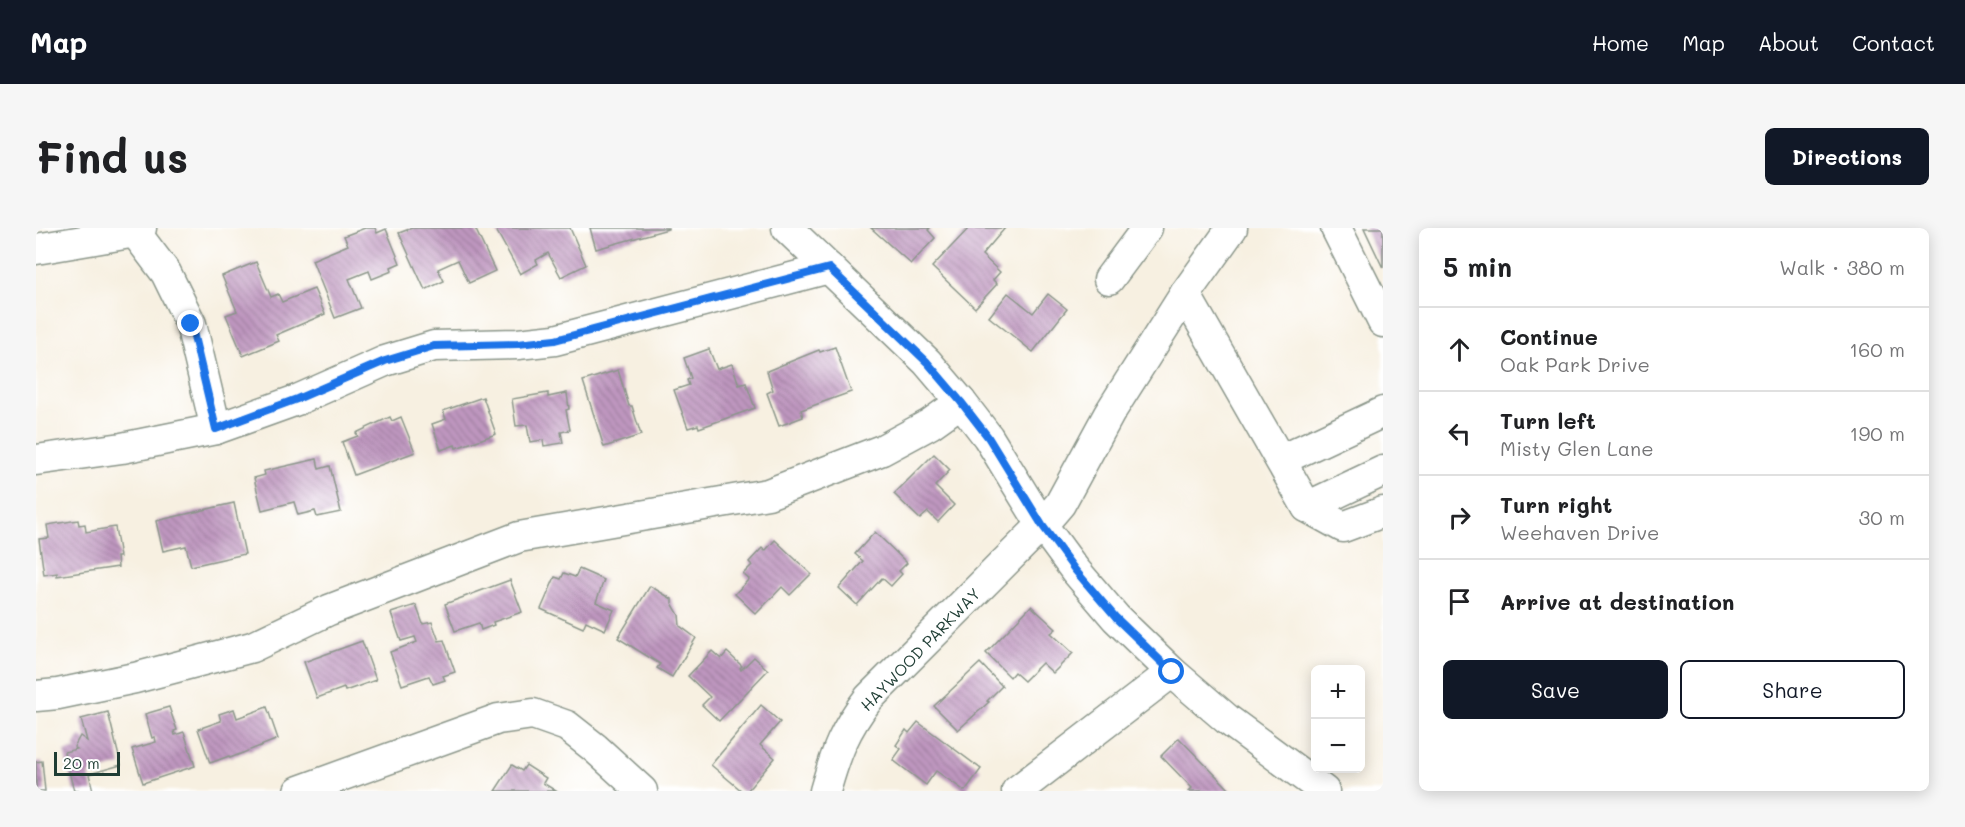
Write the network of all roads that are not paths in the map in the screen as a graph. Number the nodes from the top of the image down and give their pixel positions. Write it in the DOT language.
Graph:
graph roads {
  1 [pos="787,228"];
  2 [pos="1147,228"];
  3 [pos="1232,228"];
  4 [pos="1336,228"];
  5 [pos="136,229"];
  6 [pos="36,249"];
  7 [pos="829,268"];
  8 [pos="1108,279"];
  9 [pos="1185,294"];
  10 [pos="1383,322"];
  11 [pos="961,402"];
  12 [pos="1383,412"];
  13 [pos="216,429"];
  14 [pos="36,460"];
  15 [pos="1281,460"];
  16 [pos="1383,471"];
  17 [pos="1307,507"];
  18 [pos="1383,512"];
  19 [pos="1042,525"];
  20 [pos="1172,672"];
  21 [pos="36,696"];
  22 [pos="299,791"];
  23 [pos="642,791"];
  24 [pos="825,791"];
  25 [pos="1017,791"];
  26 [pos="1323,791"];
  1 -- 7 [label="street"];
  2 -- 8 [label="street"];
  3 -- 9 [label="street, HAYWOOD PARKWAY"];
  4 -- 10 [label="street"];
  5 -- 6 [label="street"];
  5 -- 13 [label="street"];
  7 -- 11 [label="street"];
  7 -- 13 [label="street"];
  9 -- 15 [label="street"];
  9 -- 19 [label="street, HAYWOOD PARKWAY"];
  11 -- 19 [label="street"];
  11 -- 21 [label="street"];
  12 -- 15 [label="street"];
  13 -- 14 [label="street"];
  15 -- 17 [label="street"];
  16 -- 17 [label="street"];
  17 -- 18 [label="street"];
  19 -- 20 [label="street"];
  19 -- 24 [label="street, HAYWOOD PARKWAY"];
  20 -- 25 [label="street"];
  20 -- 26 [label="street"];
  22 -- 23 [label="street"];
}
